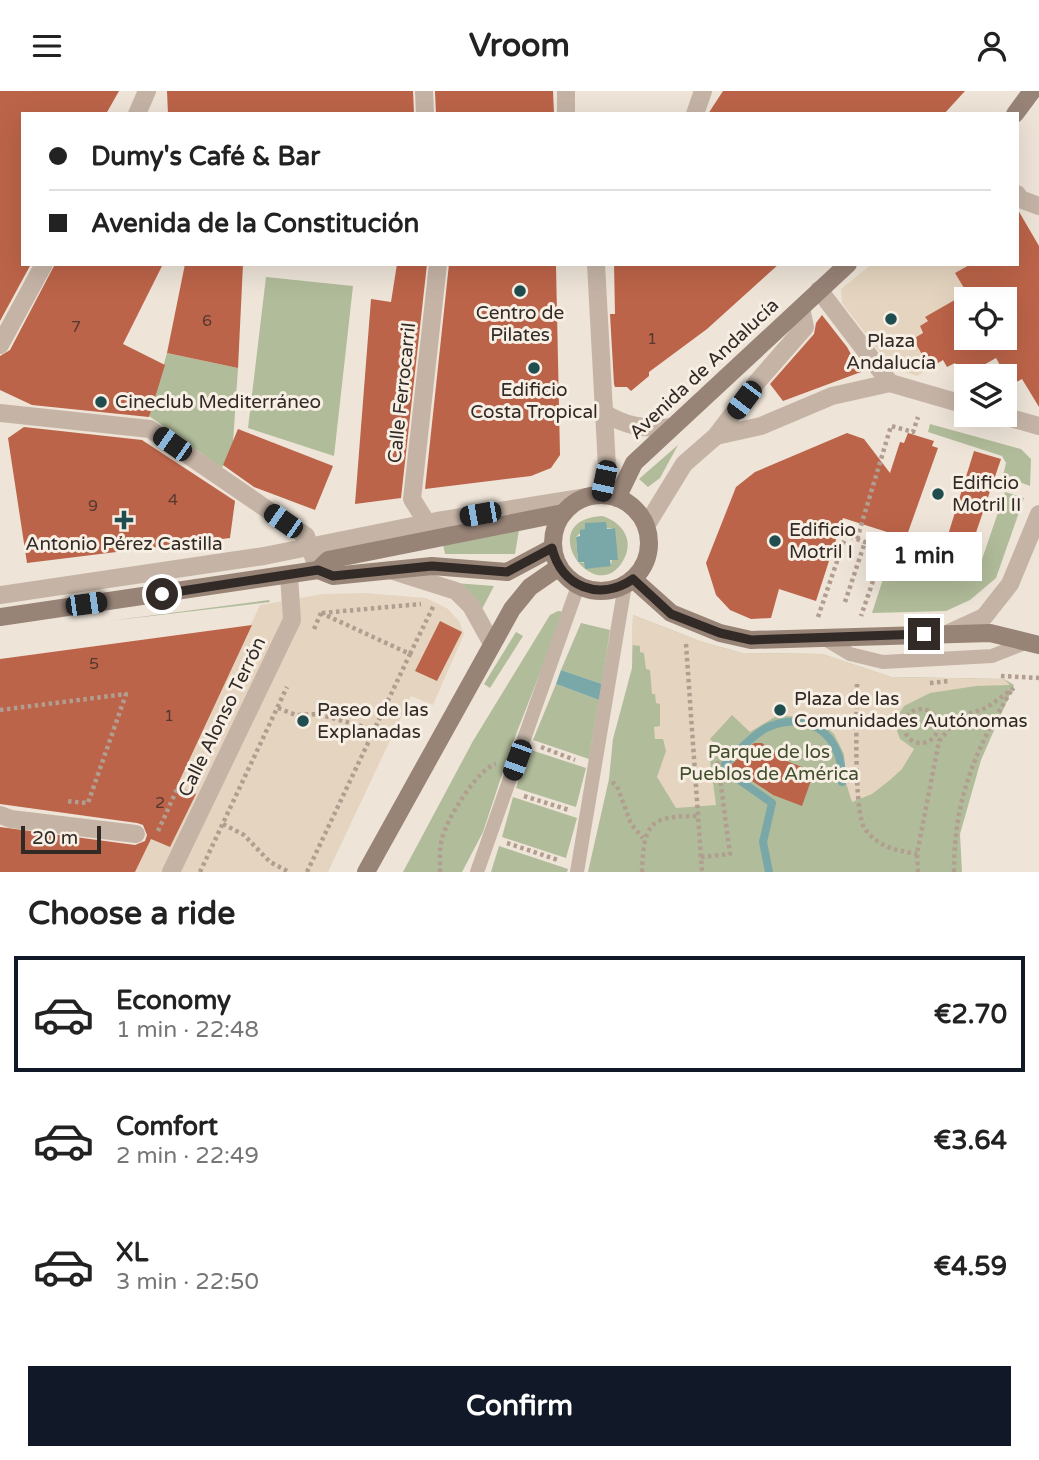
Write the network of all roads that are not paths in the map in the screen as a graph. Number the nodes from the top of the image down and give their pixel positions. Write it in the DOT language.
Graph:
graph roads {
  1 [pos="147,91"];
  2 [pos="424,91"];
  3 [pos="566,91"];
  4 [pos="703,91"];
  5 [pos="1032,91"];
  6 [pos="138,112"];
  7 [pos="425,112"];
  8 [pos="566,112"];
  9 [pos="696,112"];
  10 [pos="1017,112"];
  11 [pos="1019,197"];
  12 [pos="1039,205"];
  13 [pos="43,266"];
  14 [pos="438,266"];
  15 [pos="596,266"];
  16 [pos="846,266"];
  17 [pos="819,290"];
  18 [pos="801,308"];
  19 [pos="0,345"];
  20 [pos="890,383"];
  21 [pos="954,402"];
  22 [pos="603,412"];
  23 [pos="0,413"];
  24 [pos="1017,420"];
  25 [pos="1039,426"];
  26 [pos="672,428"];
  27 [pos="716,436"];
  28 [pos="601,497"];
  29 [pos="563,513"];
  30 [pos="1039,514"];
  31 [pos="427,523"];
  32 [pos="646,526"];
  33 [pos="310,547"];
  34 [pos="552,548"];
  35 [pos="559,567"];
  36 [pos="318,570"];
  37 [pos="393,571"];
  38 [pos="289,576"];
  39 [pos="629,582"];
  40 [pos="579,586"];
  41 [pos="0,594"];
  42 [pos="0,617"];
  43 [pos="949,633"];
  44 [pos="825,639"];
  45 [pos="491,642"];
  46 [pos="1034,643"];
  47 [pos="0,815"];
  48 [pos="136,834"];
  49 [pos="578,869"];
  50 [pos="171,872"];
  51 [pos="366,872"];
  52 [pos="477,872"];
  1 -- 6 [label="street"];
  2 -- 7 [label="street"];
  3 -- 8 [label="street"];
  4 -- 9 [label="street"];
  5 -- 10 [label="main road"];
  11 -- 12 [label="street"];
  13 -- 19 [label="street"];
  14 -- 31 [label="street, Calle Ferrocarril"];
  15 -- 22 [label="street"];
  16 -- 17 [label="main road, Avenida de Andalucía"];
  17 -- 18 [label="main road, Avenida de Andalucía"];
  17 -- 20 [label="street"];
  18 -- 26 [label="main road, Avenida de Andalucía"];
  18 -- 27 [label="street, Avenida de Andalucía"];
  20 -- 21 [label="street"];
  20 -- 27 [label="street"];
  22 -- 26 [label="street"];
  22 -- 28 [label="street"];
  23 -- 33 [label="street"];
  24 -- 25 [label="street"];
  26 -- 28 [label="main road, Avenida de Andalucía"];
  27 -- 32 [label="street, Avenida de Andalucía"];
  28 -- 29 [label="main road"];
  28 -- 31 [label="street"];
  28 -- 32 [label="main road"];
  29 -- 34 [label="main road"];
  29 -- 36 [label="main road"];
  30 -- 43 [label="street"];
  31 -- 33 [label="street"];
  32 -- 39 [label="main road"];
  33 -- 36 [label="street"];
  33 -- 41 [label="street"];
  34 -- 35 [label="main road"];
  34 -- 37 [label="main road"];
  35 -- 40 [label="main road"];
  35 -- 45 [label="main road"];
  36 -- 37 [label="main road"];
  36 -- 38 [label="main road"];
  37 -- 45 [label="street"];
  38 -- 42 [label="main road"];
  38 -- 50 [label="street, Calle Alonso Terrón"];
  39 -- 40 [label="main road"];
  39 -- 44 [label="main road"];
  39 -- 49 [label="lane"];
  40 -- 52 [label="lane"];
  43 -- 44 [label="main road"];
  43 -- 46 [label="main road"];
  44 -- 46 [label="lane"];
  45 -- 51 [label="main road"];
  47 -- 48 [label="street"];
}
